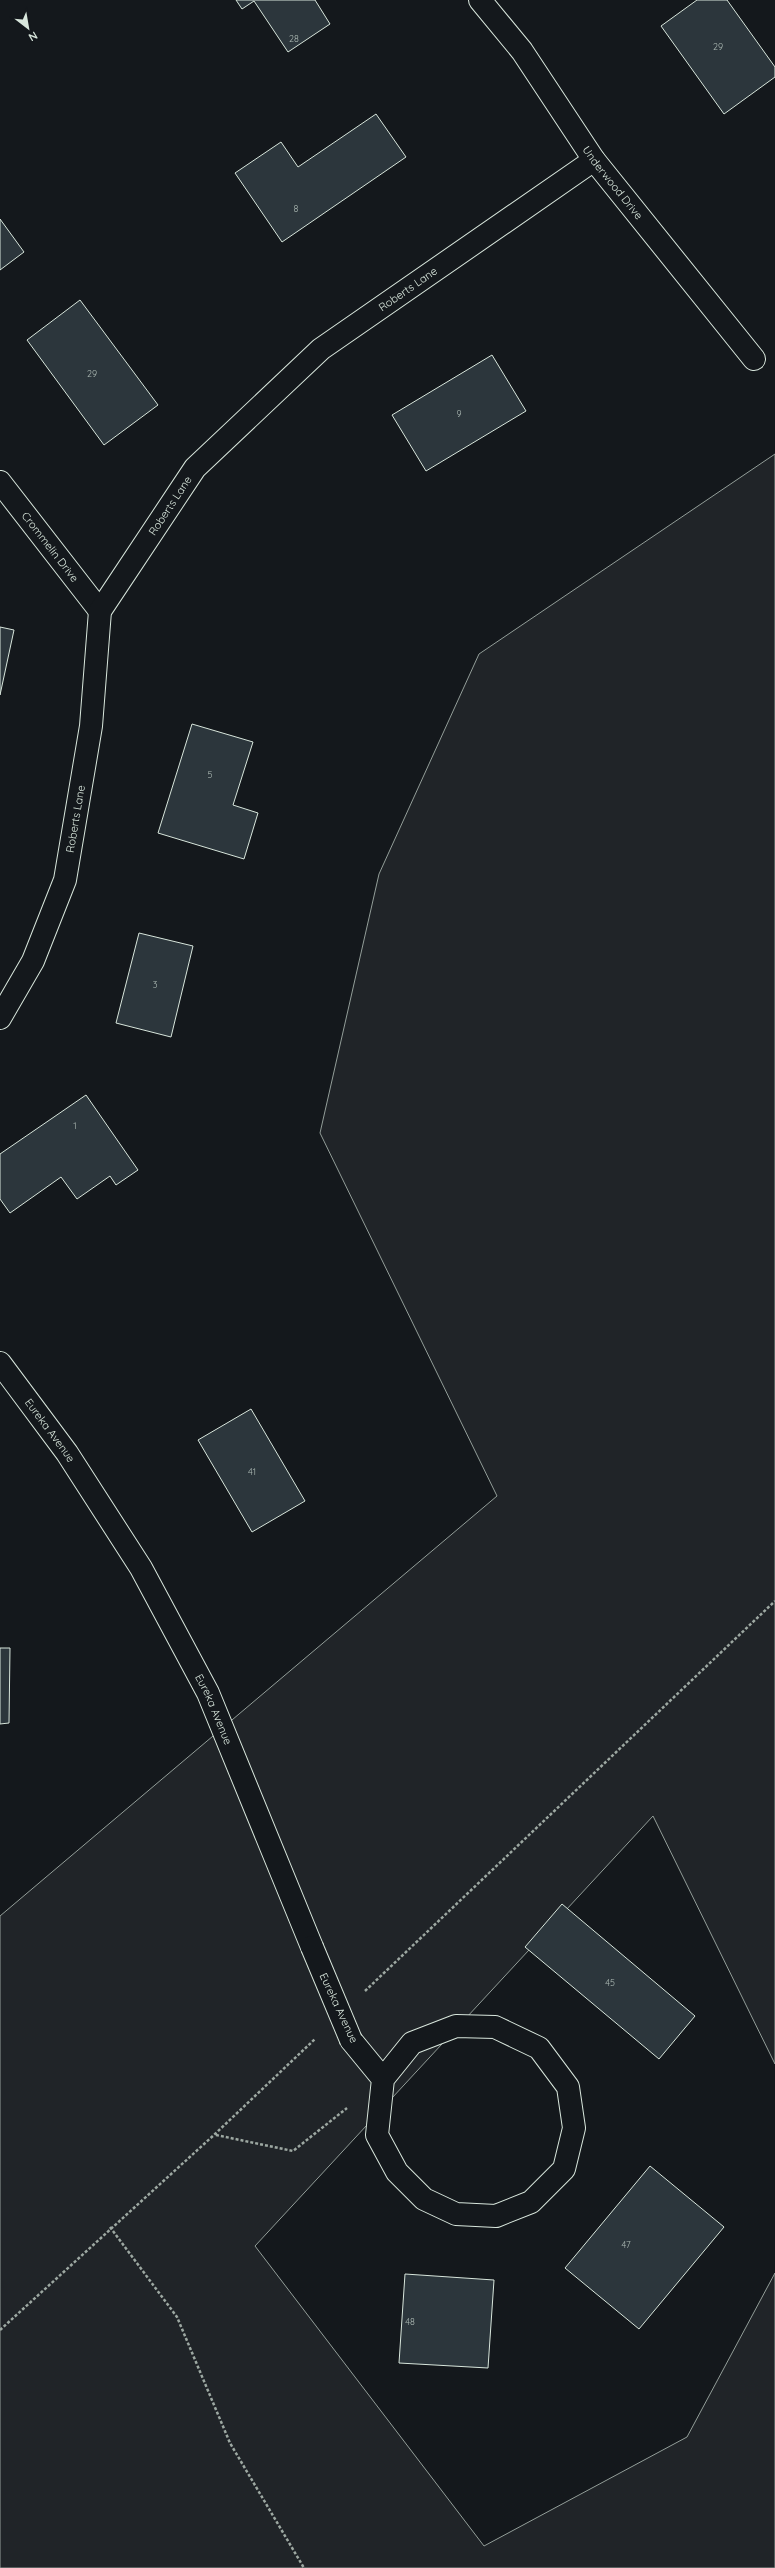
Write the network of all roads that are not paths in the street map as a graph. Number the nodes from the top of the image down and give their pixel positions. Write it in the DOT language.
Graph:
graph roads {
  1 [pos="480,0"];
  2 [pos="594,160"];
  3 [pos="754,359"];
  4 [pos="0,482"];
  5 [pos="100,611"];
  6 [pos="0,1018"];
  7 [pos="0,1363"];
  8 [pos="383,2079"];
  1 -- 2 [label="street, Underwood Drive"];
  2 -- 3 [label="street, Underwood Drive"];
  2 -- 5 [label="street, Roberts Lane"];
  4 -- 5 [label="street, Crommelin Drive"];
  5 -- 6 [label="street, Roberts Lane"];
  7 -- 8 [label="street, Eureka Avenue, bridge"];
  8 -- 8 [label="street"];
}
